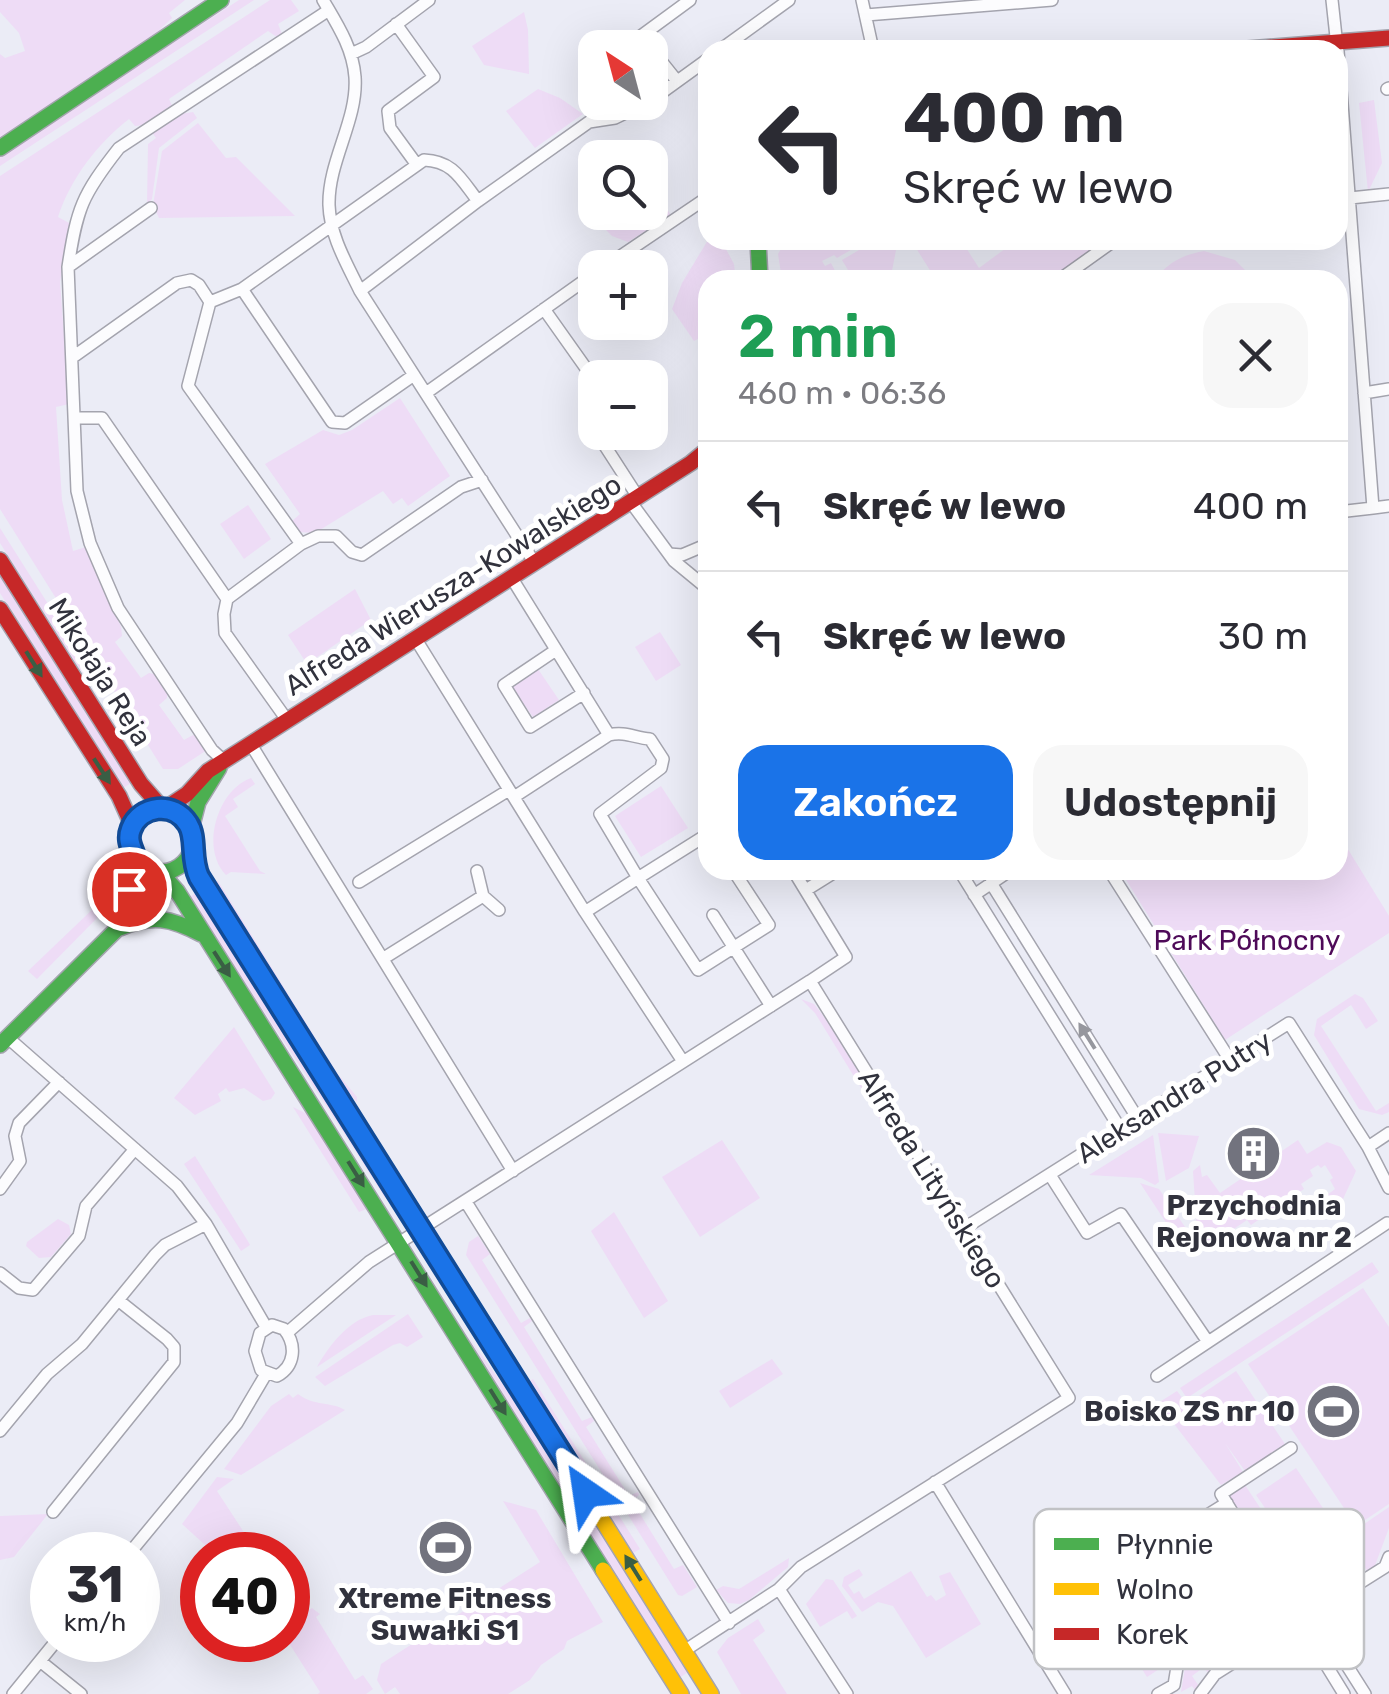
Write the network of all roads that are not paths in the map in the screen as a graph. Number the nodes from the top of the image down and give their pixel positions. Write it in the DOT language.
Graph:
graph roads {
  1 [pos="221,0"];
  2 [pos="429,0"];
  3 [pos="690,0"];
  4 [pos="789,0"];
  5 [pos="862,0"];
  6 [pos="1052,0"];
  7 [pos="1332,0"];
  8 [pos="326,5"];
  9 [pos="866,16"];
  10 [pos="396,24"];
  11 [pos="1389,38"];
  12 [pos="734,40"];
  13 [pos="871,40"];
  14 [pos="1336,40"];
  15 [pos="1348,46"];
  16 [pos="351,54"];
  17 [pos="698,66"];
  18 [pos="677,82"];
  19 [pos="668,88"];
  20 [pos="602,120"];
  21 [pos="2,146"];
  22 [pos="416,165"];
  23 [pos="1348,175"];
  24 [pos="1389,194"];
  25 [pos="1350,198"];
  26 [pos="478,201"];
  27 [pos="698,204"];
  28 [pos="1348,205"];
  29 [pos="150,208"];
  30 [pos="332,225"];
  31 [pos="630,250"];
  32 [pos="1101,250"];
  33 [pos="1348,250"];
  34 [pos="68,268"];
  35 [pos="1073,270"];
  36 [pos="578,285"];
  37 [pos="242,289"];
  38 [pos="360,291"];
  39 [pos="210,302"];
  40 [pos="544,309"];
  41 [pos="73,356"];
  42 [pos="580,360"];
  43 [pos="414,375"];
  44 [pos="1389,389"];
  45 [pos="1364,392"];
  46 [pos="426,393"];
  47 [pos="75,418"];
  48 [pos="606,450"];
  49 [pos="698,456"];
  50 [pos="482,480"];
  51 [pos="634,499"];
  52 [pos="1389,506"];
  53 [pos="1373,508"];
  54 [pos="1348,511"];
  55 [pos="301,544"];
  56 [pos="698,548"];
  57 [pos="669,554"];
  58 [pos="0,560"];
  59 [pos="534,562"];
  60 [pos="510,577"];
  61 [pos="698,580"];
  62 [pos="227,599"];
  63 [pos="0,610"];
  64 [pos="415,638"];
  65 [pos="556,650"];
  66 [pos="584,693"];
  67 [pos="287,720"];
  68 [pos="609,736"];
  69 [pos="250,743"];
  70 [pos="224,760"];
  71 [pos="512,794"];
  72 [pos="164,808"];
  73 [pos="132,825"];
  74 [pos="191,829"];
  75 [pos="698,840"];
  76 [pos="191,851"];
  77 [pos="137,862"];
  78 [pos="477,870"];
  79 [pos="159,872"];
  80 [pos="638,878"];
  81 [pos="740,880"];
  82 [pos="800,880"];
  83 [pos="822,880"];
  84 [pos="965,880"];
  85 [pos="996,880"];
  86 [pos="1115,880"];
  87 [pos="359,882"];
  88 [pos="991,883"];
  89 [pos="806,890"];
  90 [pos="974,895"];
  91 [pos="484,896"];
  92 [pos="499,910"];
  93 [pos="585,912"];
  94 [pos="713,914"];
  95 [pos="116,930"];
  96 [pos="204,936"];
  97 [pos="734,948"];
  98 [pos="384,958"];
  99 [pos="810,981"];
  100 [pos="771,1006"];
  101 [pos="4,1041"];
  102 [pos="682,1060"];
  103 [pos="1230,1060"];
  104 [pos="59,1082"];
  105 [pos="1138,1120"];
  106 [pos="1121,1130"];
  107 [pos="1389,1133"];
  108 [pos="1368,1147"];
  109 [pos="135,1149"];
  110 [pos="513,1170"];
  111 [pos="1050,1175"];
  112 [pos="1389,1188"];
  113 [pos="0,1190"];
  114 [pos="466,1202"];
  115 [pos="1389,1209"];
  116 [pos="206,1224"];
  117 [pos="1388,1224"];
  118 [pos="963,1229"];
  119 [pos="420,1230"];
  120 [pos="400,1243"];
  121 [pos="0,1273"];
  122 [pos="118,1300"];
  123 [pos="266,1326"];
  124 [pos="288,1332"];
  125 [pos="1208,1342"];
  126 [pos="266,1374"];
  127 [pos="1157,1376"];
  128 [pos="0,1432"];
  129 [pos="1290,1448"];
  130 [pos="935,1482"];
  131 [pos="1227,1503"];
  132 [pos="1217,1509"];
  133 [pos="1231,1509"];
  134 [pos="54,1512"];
  135 [pos="147,1532"];
  136 [pos="1388,1565"];
  137 [pos="1364,1580"];
  138 [pos="779,1590"];
  139 [pos="729,1622"];
  140 [pos="1034,1643"];
  141 [pos="684,1651"];
  142 [pos="38,1662"];
  143 [pos="42,1662"];
  144 [pos="1050,1669"];
  145 [pos="1178,1669"];
  146 [pos="1224,1669"];
  147 [pos="1329,1669"];
  148 [pos="1349,1669"];
  149 [pos="1203,1693"];
  150 [pos="12,1694"];
  151 [pos="81,1694"];
  152 [pos="680,1694"];
  153 [pos="711,1694"];
  154 [pos="847,1694"];
  155 [pos="1065,1694"];
  156 [pos="1158,1694"];
  157 [pos="1344,1694"];
  158 [pos="1365,1694"];
  1 -- 21 [label="street"];
  2 -- 10 [label="street"];
  3 -- 18 [label="street"];
  4 -- 12 [label="street"];
  5 -- 9 [label="street"];
  6 -- 9 [label="street"];
  7 -- 14 [label="street"];
  8 -- 16 [label="street"];
  8 -- 34 [label="street"];
  9 -- 13 [label="street"];
  10 -- 16 [label="street"];
  10 -- 22 [label="street"];
  11 -- 15 [label="street"];
  16 -- 30 [label="street"];
  17 -- 18 [label="street"];
  18 -- 19 [label="street"];
  20 -- 26 [label="street"];
  22 -- 26 [label="street"];
  22 -- 30 [label="street"];
  23 -- 25 [label="street"];
  24 -- 25 [label="street"];
  25 -- 28 [label="street"];
  26 -- 38 [label="street"];
  27 -- 31 [label="street"];
  29 -- 34 [label="street"];
  30 -- 37 [label="street"];
  30 -- 38 [label="street"];
  32 -- 35 [label="street"];
  33 -- 45 [label="street"];
  34 -- 41 [label="street"];
  36 -- 40 [label="street"];
  37 -- 39 [label="street"];
  37 -- 43 [label="street"];
  38 -- 43 [label="street"];
  39 -- 41 [label="street"];
  39 -- 55 [label="street"];
  40 -- 42 [label="street"];
  40 -- 46 [label="street"];
  41 -- 47 [label="street"];
  43 -- 46 [label="street"];
  44 -- 45 [label="street"];
  45 -- 53 [label="street"];
  46 -- 50 [label="street"];
  47 -- 62 [label="street"];
  47 -- 70 [label="street"];
  48 -- 51 [label="street"];
  49 -- 51 [label="street, Alfreda Wierusza-Kowalskiego"];
  50 -- 55 [label="street"];
  50 -- 59 [label="street"];
  51 -- 57 [label="street"];
  51 -- 59 [label="street, Alfreda Wierusza-Kowalskiego"];
  52 -- 53 [label="street"];
  53 -- 54 [label="street"];
  55 -- 62 [label="street"];
  56 -- 57 [label="street"];
  57 -- 61 [label="street"];
  58 -- 72 [label="street, Mikołaja Reja"];
  59 -- 60 [label="street, Alfreda Wierusza-Kowalskiego"];
  60 -- 64 [label="street, Alfreda Wierusza-Kowalskiego"];
  60 -- 65 [label="street"];
  62 -- 67 [label="street"];
  63 -- 73 [label="street, Mikołaja Reja, one-way"];
  64 -- 67 [label="street, Alfreda Wierusza-Kowalskiego"];
  64 -- 71 [label="street"];
  65 -- 66 [label="street"];
  65 -- 66 [label="street"];
  66 -- 68 [label="street"];
  67 -- 69 [label="street, Alfreda Wierusza-Kowalskiego"];
  68 -- 71 [label="street"];
  68 -- 80 [label="street"];
  69 -- 70 [label="street, Alfreda Wierusza-Kowalskiego"];
  69 -- 98 [label="street"];
  70 -- 72 [label="street, Alfreda Wierusza-Kowalskiego"];
  70 -- 74 [label="street, Alfreda Wierusza-Kowalskiego"];
  71 -- 87 [label="street"];
  71 -- 93 [label="street"];
  72 -- 73 [label="street"];
  72 -- 74 [label="street"];
  73 -- 77 [label="street"];
  74 -- 76 [label="street"];
  75 -- 80 [label="street"];
  76 -- 79 [label="street"];
  76 -- 119 [label="street"];
  77 -- 79 [label="street"];
  77 -- 95 [label="street"];
  78 -- 91 [label="street"];
  79 -- 95 [label="street"];
  79 -- 96 [label="street"];
  80 -- 93 [label="street"];
  80 -- 97 [label="street"];
  81 -- 97 [label="street"];
  82 -- 89 [label="street"];
  83 -- 89 [label="street"];
  84 -- 90 [label="street"];
  85 -- 88 [label="street"];
  86 -- 103 [label="street"];
  88 -- 90 [label="street"];
  105 -- 88 [label="street, one-way"];
  89 -- 99 [label="street"];
  90 -- 106 [label="street"];
  91 -- 92 [label="street"];
  91 -- 98 [label="street"];
  93 -- 102 [label="street"];
  94 -- 97 [label="street"];
  95 -- 96 [label="street"];
  95 -- 101 [label="street"];
  96 -- 120 [label="street, one-way"];
  97 -- 100 [label="street"];
  98 -- 110 [label="street"];
  99 -- 100 [label="street"];
  99 -- 118 [label="street, Alfreda Lityńskiego"];
  100 -- 102 [label="street"];
  101 -- 104 [label="street"];
  102 -- 110 [label="street"];
  103 -- 105 [label="street, Aleksandra Putry"];
  103 -- 108 [label="street, Aleksandra Putry"];
  104 -- 109 [label="street"];
  104 -- 113 [label="street"];
  105 -- 106 [label="street, Aleksandra Putry"];
  106 -- 111 [label="street, Aleksandra Putry"];
  107 -- 108 [label="street"];
  108 -- 112 [label="street"];
  109 -- 116 [label="street"];
  109 -- 121 [label="street"];
  110 -- 114 [label="street"];
  111 -- 118 [label="street, Aleksandra Putry"];
  111 -- 125 [label="street"];
  114 -- 119 [label="street"];
  114 -- 139 [label="street"];
  115 -- 117 [label="street"];
  116 -- 122 [label="street"];
  116 -- 123 [label="street"];
  117 -- 125 [label="street"];
  118 -- 130 [label="street, Alfreda Lityńskiego"];
  119 -- 120 [label="street"];
  141 -- 119 [label="street, one-way"];
  120 -- 124 [label="street"];
  120 -- 152 [label="street, one-way"];
  122 -- 128 [label="street"];
  122 -- 134 [label="street"];
  123 -- 124 [label="street"];
  123 -- 126 [label="street"];
  124 -- 126 [label="street"];
  125 -- 127 [label="street"];
  126 -- 135 [label="street"];
  129 -- 131 [label="street"];
  130 -- 138 [label="street, Alfreda Lityńskiego"];
  130 -- 140 [label="street"];
  131 -- 132 [label="street"];
  131 -- 133 [label="street"];
  136 -- 137 [label="street"];
  138 -- 139 [label="street, Alfreda Lityńskiego"];
  138 -- 154 [label="street"];
  139 -- 141 [label="street, Alfreda Lityńskiego"];
  141 -- 153 [label="street"];
  142 -- 150 [label="street"];
  143 -- 151 [label="street"];
  144 -- 155 [label="street"];
  145 -- 156 [label="street"];
  146 -- 149 [label="street"];
  147 -- 157 [label="street"];
  148 -- 158 [label="street"];
}
